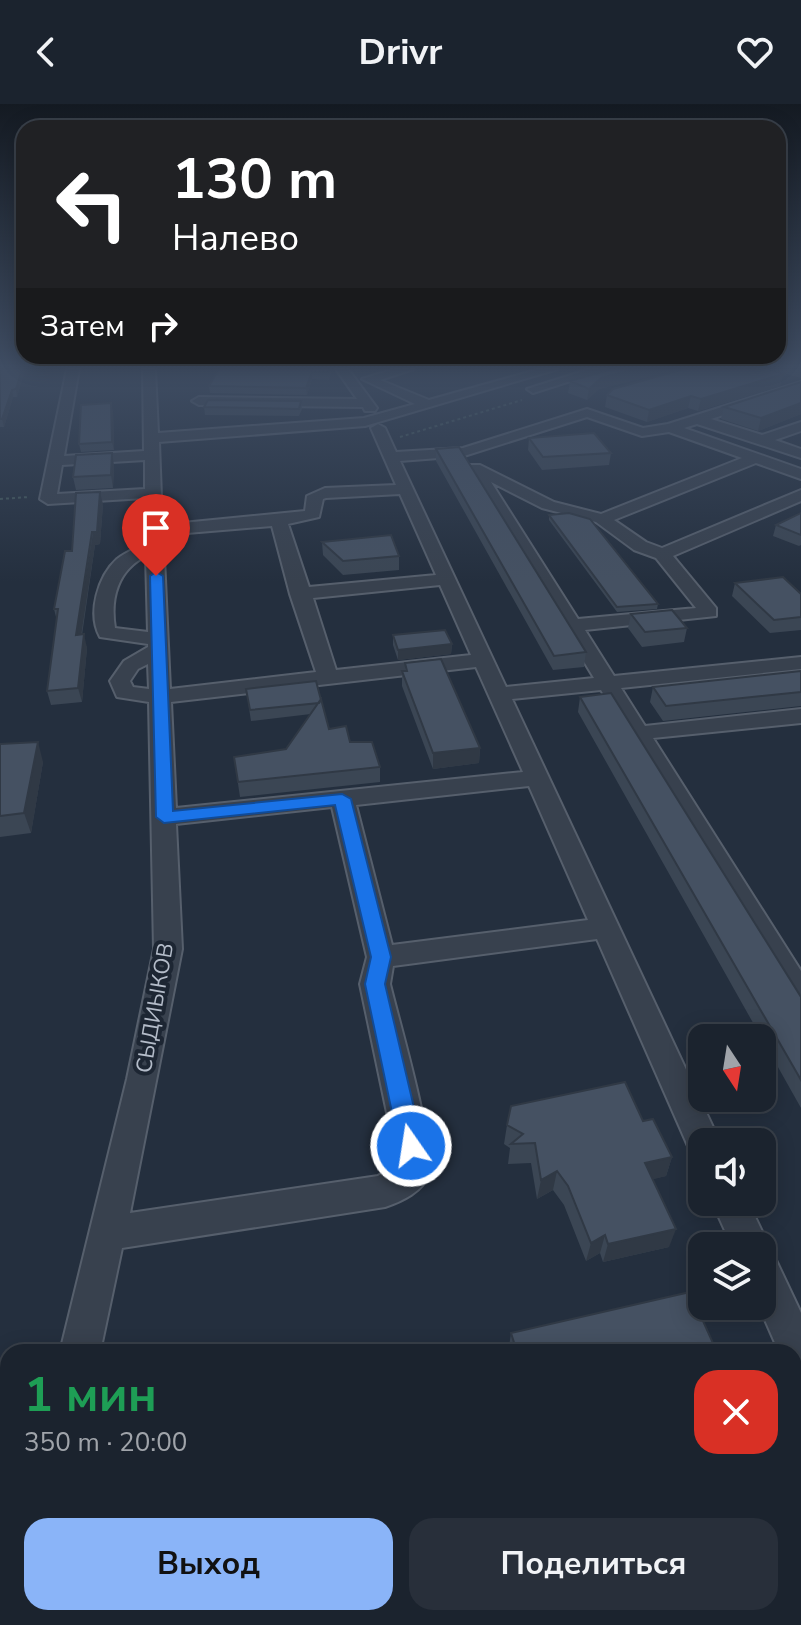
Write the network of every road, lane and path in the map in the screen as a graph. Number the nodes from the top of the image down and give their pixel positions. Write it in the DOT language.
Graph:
graph roads {
  1 [pos="59,440"];
  2 [pos="152,440"];
  3 [pos="212,440"];
  4 [pos="388,440"];
  5 [pos="405,440"];
  6 [pos="518,440"];
  7 [pos="704,440"];
  8 [pos="762,440"];
  9 [pos="152,447"];
  10 [pos="801,454"];
  11 [pos="755,458"];
  12 [pos="55,461"];
  13 [pos="470,461"];
  14 [pos="801,474"];
  15 [pos="405,489"];
  16 [pos="153,493"];
  17 [pos="801,495"];
  18 [pos="47,496"];
  19 [pos="0,499"];
  20 [pos="602,519"];
  21 [pos="279,521"];
  22 [pos="155,538"];
  23 [pos="662,554"];
  24 [pos="446,579"];
  25 [pos="299,594"];
  26 [pos="572,625"];
  27 [pos="158,644"];
  28 [pos="483,660"];
  29 [pos="801,663"];
  30 [pos="328,677"];
  31 [pos="607,683"];
  32 [pos="499,694"];
  33 [pos="160,697"];
  34 [pos="801,716"];
  35 [pos="639,733"];
  36 [pos="537,778"];
  37 [pos="342,799"];
  38 [pos="164,817"];
  39 [pos="606,928"];
  40 [pos="381,957"];
  41 [pos="801,996"];
  42 [pos="697,1128"];
  43 [pos="109,1233"];
  44 [pos="776,1302"];
  45 [pos="82,1344"];
  46 [pos="795,1344"];
  1 -- 12 [label="street"];
  2 -- 9 [label="street, СЫДИЫКОВ"];
  3 -- 9 [label="street"];
  4 -- 15 [label="street"];
  5 -- 13 [label="street"];
  6 -- 13 [label="street"];
  7 -- 11 [label="street"];
  8 -- 10 [label="street"];
  9 -- 12 [label="street"];
  9 -- 16 [label="street, СЫДИЫКОВ"];
  11 -- 14 [label="street"];
  11 -- 20 [label="street"];
  12 -- 18 [label="street"];
  13 -- 20 [label="street"];
  13 -- 26 [label="street"];
  15 -- 21 [label="street"];
  15 -- 24 [label="street"];
  16 -- 18 [label="street"];
  16 -- 22 [label="street, СЫДИЫКОВ"];
  17 -- 23 [label="street"];
  18 -- 19 [label="path"];
  20 -- 23 [label="street"];
  21 -- 22 [label="street"];
  21 -- 25 [label="street"];
  22 -- 27 [label="street, СЫДИЫКОВ"];
  22 -- 27 [label="street"];
  23 -- 26 [label="street"];
  24 -- 25 [label="street"];
  24 -- 28 [label="street"];
  25 -- 30 [label="street"];
  26 -- 31 [label="street"];
  27 -- 33 [label="street, СЫДИЫКОВ"];
  27 -- 33 [label="street"];
  28 -- 30 [label="street"];
  28 -- 32 [label="street"];
  29 -- 31 [label="street"];
  30 -- 33 [label="street"];
  31 -- 32 [label="street"];
  31 -- 35 [label="street"];
  32 -- 36 [label="street"];
  33 -- 38 [label="street, СЫДИЫКОВ"];
  34 -- 35 [label="street"];
  35 -- 41 [label="street"];
  36 -- 37 [label="street"];
  36 -- 39 [label="street"];
  37 -- 38 [label="street"];
  37 -- 40 [label="street"];
  38 -- 43 [label="street, СЫДИЫКОВ"];
  39 -- 40 [label="street"];
  39 -- 42 [label="street"];
  40 -- 43 [label="street"];
  43 -- 45 [label="street, СЫДИЫКОВ"];
  44 -- 46 [label="street"];
}
